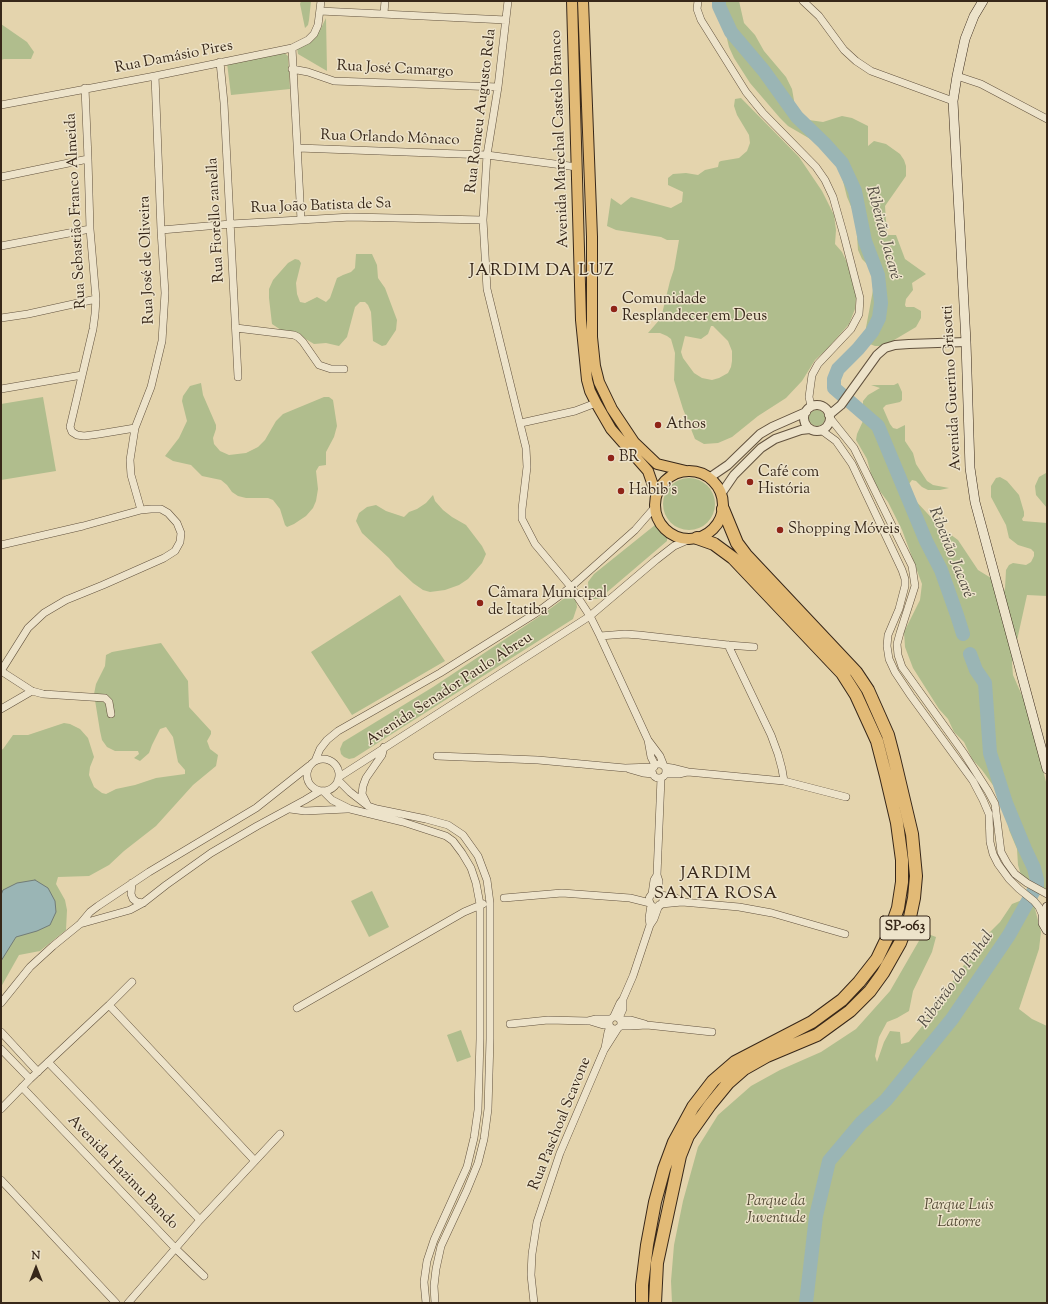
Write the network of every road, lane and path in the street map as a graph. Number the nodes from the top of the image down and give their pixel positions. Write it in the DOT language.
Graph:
graph roads {
  1 [pos="321,1"];
  2 [pos="385,1"];
  3 [pos="508,1"];
  4 [pos="572,1"];
  5 [pos="583,1"];
  6 [pos="698,1"];
  7 [pos="803,1"];
  8 [pos="982,1"];
  9 [pos="320,12"];
  10 [pos="384,14"];
  11 [pos="506,20"];
  12 [pos="292,48"];
  13 [pos="220,62"];
  14 [pos="292,69"];
  15 [pos="155,76"];
  16 [pos="956,76"];
  17 [pos="498,87"];
  18 [pos="85,88"];
  19 [pos="953,101"];
  20 [pos="1,105"];
  21 [pos="1047,120"];
  22 [pos="298,148"];
  23 [pos="487,155"];
  24 [pos="88,159"];
  25 [pos="577,167"];
  26 [pos="1,177"];
  27 [pos="301,220"];
  28 [pos="483,220"];
  29 [pos="231,224"];
  30 [pos="90,229"];
  31 [pos="161,230"];
  32 [pos="1,246"];
  33 [pos="96,299"];
  34 [pos="1,318"];
  35 [pos="236,328"];
  36 [pos="966,342"];
  37 [pos="344,369"];
  38 [pos="82,374"];
  39 [pos="238,377"];
  40 [pos="1,389"];
  41 [pos="596,403"];
  42 [pos="808,409"];
  43 [pos="829,417"];
  44 [pos="521,424"];
  45 [pos="135,428"];
  46 [pos="810,429"];
  47 [pos="821,430"];
  48 [pos="686,471"];
  49 [pos="709,478"];
  50 [pos="656,494"];
  51 [pos="721,494"];
  52 [pos="655,508"];
  53 [pos="723,509"];
  54 [pos="141,510"];
  55 [pos="693,538"];
  56 [pos="1,545"];
  57 [pos="571,587"];
  58 [pos="590,616"];
  59 [pos="600,636"];
  60 [pos="728,645"];
  61 [pos="754,647"];
  62 [pos="1,671"];
  63 [pos="32,692"];
  64 [pos="1,709"];
  65 [pos="111,714"];
  66 [pos="648,740"];
  67 [pos="384,747"];
  68 [pos="437,756"];
  69 [pos="312,764"];
  70 [pos="654,769"];
  71 [pos="1047,769"];
  72 [pos="664,771"];
  73 [pos="338,778"];
  74 [pos="784,781"];
  75 [pos="322,791"];
  76 [pos="846,797"];
  77 [pos="368,806"];
  78 [pos="290,809"];
  79 [pos="350,809"];
  80 [pos="132,883"];
  81 [pos="1047,894"];
  82 [pos="504,898"];
  83 [pos="654,898"];
  84 [pos="682,902"];
  85 [pos="144,903"];
  86 [pos="490,903"];
  87 [pos="480,904"];
  88 [pos="660,905"];
  89 [pos="1047,906"];
  90 [pos="1043,916"];
  91 [pos="80,924"];
  92 [pos="650,925"];
  93 [pos="1047,930"];
  94 [pos="845,934"];
  95 [pos="132,982"];
  96 [pos="1,1003"];
  97 [pos="109,1005"];
  98 [pos="297,1008"];
  99 [pos="615,1022"];
  100 [pos="510,1024"];
  101 [pos="1,1032"];
  102 [pos="712,1032"];
  103 [pos="480,1039"];
  104 [pos="490,1039"];
  105 [pos="1,1049"];
  106 [pos="48,1062"];
  107 [pos="38,1072"];
  108 [pos="30,1079"];
  109 [pos="22,1087"];
  110 [pos="1,1109"];
  111 [pos="280,1134"];
  112 [pos="255,1161"];
  113 [pos="1,1180"];
  114 [pos="200,1220"];
  115 [pos="176,1249"];
  116 [pos="204,1276"];
  117 [pos="116,1303"];
  118 [pos="128,1303"];
  119 [pos="426,1303"];
  120 [pos="435,1303"];
  121 [pos="534,1303"];
  122 [pos="642,1303"];
  123 [pos="655,1303"];
  1 -- 9 [label="street, Rua Damásio Pires"];
  2 -- 10 [label="street"];
  3 -- 11 [label="street, Rua Romeu Augusto Rela"];
  4 -- 25 [label="main road, Avenida Marechal Castelo Branco / SP-063"];
  5 -- 48 [label="main road, Avenida Marechal Castelo Branco"];
  6 -- 42 [label="street"];
  7 -- 19 [label="street"];
  8 -- 16 [label="main road, Avenida Guerino Grisotti"];
  9 -- 10 [label="street"];
  9 -- 12 [label="street, Rua Damásio Pires"];
  10 -- 11 [label="street"];
  11 -- 17 [label="street, Rua Romeu Augusto Rela"];
  12 -- 13 [label="street, Rua Damásio Pires"];
  12 -- 14 [label="street"];
  13 -- 15 [label="street, Rua Damásio Pires"];
  13 -- 29 [label="street, Rua Fiorello zanella"];
  14 -- 17 [label="street, Rua José Camargo"];
  14 -- 22 [label="street"];
  15 -- 18 [label="street, Rua Damásio Pires"];
  15 -- 31 [label="street, Rua José de Oliveira"];
  16 -- 19 [label="main road, Avenida Guerino Grisotti"];
  16 -- 21 [label="street"];
  17 -- 23 [label="street, Rua Romeu Augusto Rela"];
  18 -- 20 [label="street, Rua Damásio Pires"];
  18 -- 24 [label="street, Rua Sebastião Franco Almeida"];
  19 -- 36 [label="main road, Avenida Guerino Grisotti"];
  22 -- 23 [label="street, Rua Orlando Mônaco"];
  22 -- 27 [label="street"];
  23 -- 25 [label="street, Rua Orlando Mônaco"];
  23 -- 28 [label="street, Rua Romeu Augusto Rela"];
  24 -- 26 [label="street"];
  24 -- 30 [label="street, Rua Sebastião Franco Almeida"];
  25 -- 41 [label="main road, Avenida Marechal Castelo Branco / SP-063"];
  27 -- 28 [label="street, Rua João Batista de Sa"];
  27 -- 29 [label="street, Rua João Batista de Sa"];
  28 -- 44 [label="street, Rua Romeu Augusto Rela"];
  29 -- 31 [label="street, Rua João Batista de Sa"];
  29 -- 35 [label="street, Rua Fiorello zanella"];
  30 -- 32 [label="street"];
  30 -- 33 [label="street, Rua Sebastião Franco Almeida"];
  31 -- 45 [label="street, Rua José de Oliveira"];
  33 -- 34 [label="street"];
  33 -- 38 [label="street, Rua Sebastião Franco Almeida"];
  35 -- 37 [label="street"];
  35 -- 39 [label="street, Rua Fiorello zanella"];
  36 -- 43 [label="street"];
  36 -- 71 [label="main road, Avenida Guerino Grisotti"];
  38 -- 40 [label="street"];
  38 -- 45 [label="street, Rua Sebastião Franco Almeida"];
  41 -- 44 [label="street"];
  41 -- 50 [label="main road, Avenida Marechal Castelo Branco / SP-063"];
  42 -- 43 [label="street"];
  42 -- 46 [label="street"];
  42 -- 49 [label="street"];
  43 -- 47 [label="street"];
  43 -- 81 [label="street"];
  44 -- 57 [label="street, Rua Romeu Augusto Rela"];
  45 -- 54 [label="street, Rua José de Oliveira"];
  46 -- 47 [label="street"];
  46 -- 51 [label="street"];
  47 -- 90 [label="street"];
  48 -- 49 [label="main road"];
  48 -- 50 [label="main road"];
  49 -- 51 [label="main road, SP-063"];
  50 -- 52 [label="main road, SP-063"];
  51 -- 53 [label="main road, SP-063"];
  52 -- 55 [label="main road, SP-063"];
  52 -- 57 [label="street"];
  53 -- 55 [label="main road"];
  53 -- 123 [label="highway, SP-063"];
  54 -- 56 [label="street"];
  54 -- 62 [label="street"];
  55 -- 58 [label="street, Avenida Senador Paulo Abreu"];
  55 -- 122 [label="highway, SP-063"];
  57 -- 58 [label="street"];
  57 -- 69 [label="street"];
  58 -- 59 [label="street"];
  58 -- 67 [label="street, Avenida Senador Paulo Abreu"];
  59 -- 60 [label="street"];
  59 -- 66 [label="street"];
  60 -- 61 [label="street"];
  60 -- 74 [label="street"];
  62 -- 63 [label="street"];
  63 -- 64 [label="street"];
  63 -- 65 [label="street"];
  66 -- 70 [label="street"];
  66 -- 72 [label="street"];
  67 -- 73 [label="street, Avenida Senador Paulo Abreu"];
  67 -- 77 [label="street"];
  68 -- 70 [label="street"];
  69 -- 73 [label="street"];
  69 -- 75 [label="street"];
  69 -- 80 [label="street"];
  70 -- 72 [label="street"];
  70 -- 72 [label="street"];
  72 -- 74 [label="street"];
  72 -- 83 [label="street, Rua Paschoal Scavone"];
  73 -- 75 [label="street"];
  73 -- 77 [label="street"];
  74 -- 76 [label="street"];
  75 -- 78 [label="street"];
  75 -- 79 [label="street"];
  77 -- 86 [label="street"];
  78 -- 79 [label="street"];
  78 -- 85 [label="street"];
  79 -- 87 [label="street"];
  80 -- 85 [label="street"];
  80 -- 91 [label="street"];
  82 -- 83 [label="street"];
  83 -- 84 [label="street"];
  83 -- 88 [label="street"];
  83 -- 92 [label="street, Rua Paschoal Scavone"];
  84 -- 88 [label="street"];
  84 -- 94 [label="street"];
  85 -- 91 [label="street"];
  86 -- 87 [label="street"];
  86 -- 104 [label="street"];
  87 -- 98 [label="street"];
  87 -- 103 [label="street"];
  88 -- 92 [label="street, Rua Paschoal Scavone"];
  89 -- 90 [label="main road"];
  90 -- 93 [label="main road"];
  91 -- 96 [label="street"];
  92 -- 99 [label="street, Rua Paschoal Scavone"];
  95 -- 97 [label="street"];
  97 -- 106 [label="street"];
  97 -- 112 [label="street"];
  99 -- 100 [label="street"];
  99 -- 102 [label="street"];
  99 -- 121 [label="street, Rua Paschoal Scavone"];
  101 -- 107 [label="street"];
  103 -- 104 [label="street"];
  103 -- 119 [label="street"];
  104 -- 120 [label="street"];
  105 -- 108 [label="street"];
  106 -- 107 [label="street"];
  106 -- 114 [label="street, Avenida Hazimu Bando"];
  107 -- 108 [label="street"];
  108 -- 109 [label="street"];
  109 -- 110 [label="street"];
  109 -- 115 [label="street, Avenida Hazimu Bando"];
  111 -- 112 [label="street"];
  112 -- 114 [label="street"];
  113 -- 117 [label="street"];
  114 -- 115 [label="street"];
  115 -- 116 [label="street, Avenida Hazimu Bando"];
  115 -- 118 [label="street"];
}
